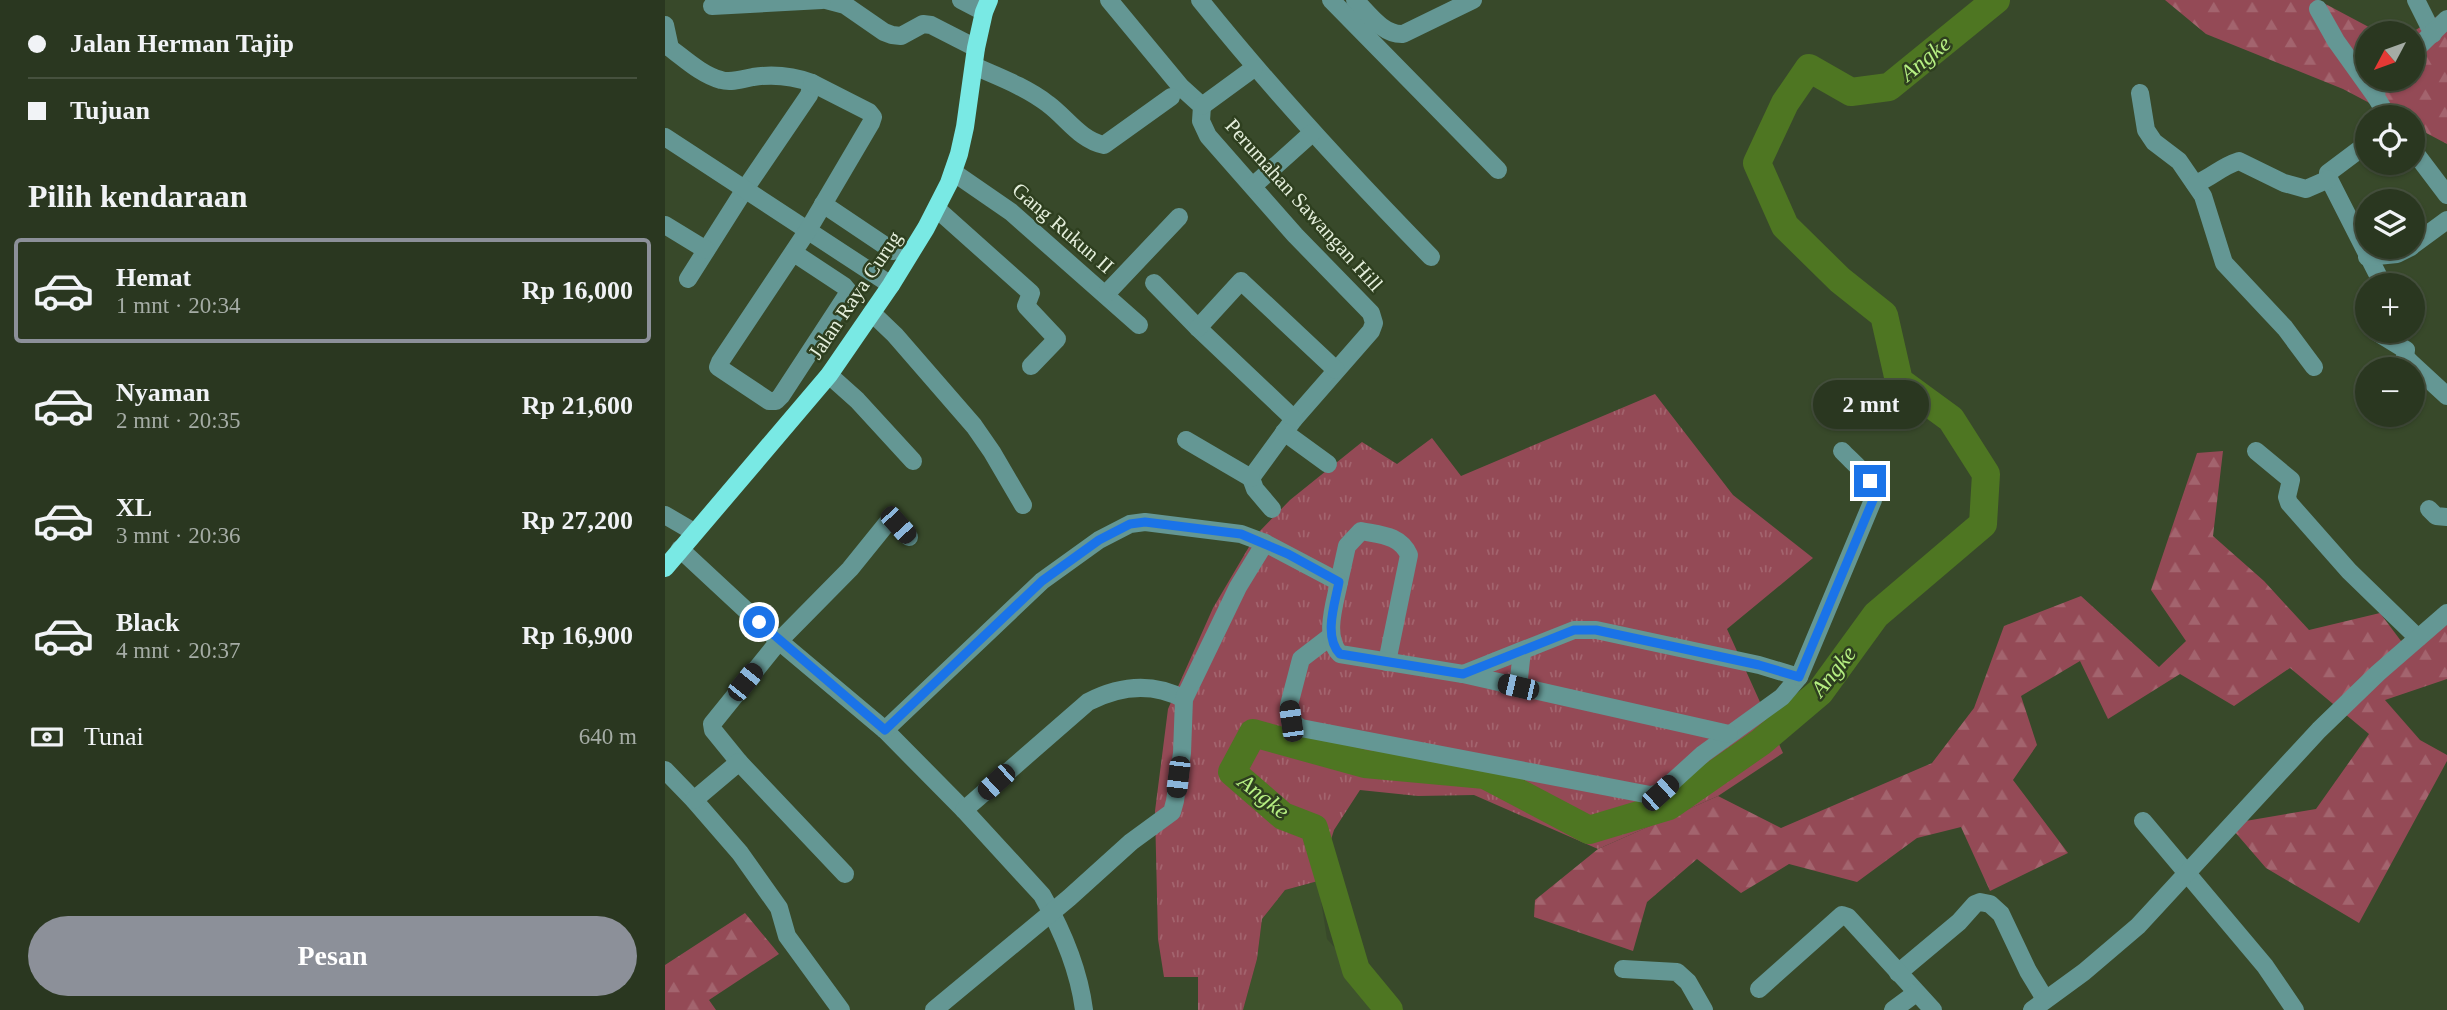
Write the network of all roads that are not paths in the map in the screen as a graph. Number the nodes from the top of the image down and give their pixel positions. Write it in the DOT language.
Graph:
graph roads {
  1 [pos="824,0"];
  2 [pos="961,0"];
  3 [pos="1109,0"];
  4 [pos="1199,0"];
  5 [pos="1331,0"];
  6 [pos="1355,0"];
  7 [pos="1473,0"];
  8 [pos="2416,0"];
  9 [pos="712,6"];
  10 [pos="987,6"];
  11 [pos="2318,9"];
  12 [pos="2447,19"];
  13 [pos="665,25"];
  14 [pos="2433,34"];
  15 [pos="2425,41"];
  16 [pos="667,47"];
  17 [pos="977,48"];
  18 [pos="974,66"];
  19 [pos="1254,68"];
  20 [pos="812,83"];
  21 [pos="2377,91"];
  22 [pos="2140,93"];
  23 [pos="1171,97"];
  24 [pos="2376,97"];
  25 [pos="2381,105"];
  26 [pos="1202,106"];
  27 [pos="1312,133"];
  28 [pos="665,137"];
  29 [pos="2355,153"];
  30 [pos="2425,166"];
  31 [pos="1498,170"];
  32 [pos="953,172"];
  33 [pos="2329,179"];
  34 [pos="2195,184"];
  35 [pos="1253,186"];
  36 [pos="745,189"];
  37 [pos="2447,195"];
  38 [pos="823,204"];
  39 [pos="937,209"];
  40 [pos="1179,216"];
  41 [pos="2447,220"];
  42 [pos="665,225"];
  43 [pos="808,230"];
  44 [pos="2355,232"];
  45 [pos="2425,236"];
  46 [pos="706,250"];
  47 [pos="893,251"];
  48 [pos="793,253"];
  49 [pos="1430,257"];
  50 [pos="688,279"];
  51 [pos="1154,283"];
  52 [pos="891,285"];
  53 [pos="1106,294"];
  54 [pos="872,313"];
  55 [pos="1139,325"];
  56 [pos="1198,328"];
  57 [pos="2395,343"];
  58 [pos="1031,366"];
  59 [pos="2314,367"];
  60 [pos="1336,370"];
  61 [pos="829,375"];
  62 [pos="2447,396"];
  63 [pos="1289,426"];
  64 [pos="1187,440"];
  65 [pos="1842,451"];
  66 [pos="2256,451"];
  67 [pos="913,461"];
  68 [pos="1328,464"];
  69 [pos="1251,478"];
  70 [pos="1023,505"];
  71 [pos="1272,509"];
  72 [pos="2430,509"];
  73 [pos="665,515"];
  74 [pos="2447,517"];
  75 [pos="694,533"];
  76 [pos="909,537"];
  77 [pos="1265,543"];
  78 [pos="680,550"];
  79 [pos="665,568"];
  80 [pos="1339,582"];
  81 [pos="2447,613"];
  82 [pos="1331,636"];
  83 [pos="2418,638"];
  84 [pos="779,641"];
  85 [pos="1522,651"];
  86 [pos="1387,662"];
  87 [pos="1463,674"];
  88 [pos="1799,677"];
  89 [pos="1518,687"];
  90 [pos="1184,699"];
  91 [pos="885,730"];
  92 [pos="1729,734"];
  93 [pos="739,762"];
  94 [pos="665,770"];
  95 [pos="694,800"];
  96 [pos="964,810"];
  97 [pos="2143,821"];
  98 [pos="2188,873"];
  99 [pos="845,874"];
  100 [pos="1051,911"];
  101 [pos="1622,969"];
  102 [pos="1898,972"];
  103 [pos="1759,989"];
  104 [pos="1916,993"];
  105 [pos="2038,1005"];
  106 [pos="841,1010"];
  107 [pos="934,1010"];
  108 [pos="1084,1010"];
  109 [pos="1704,1010"];
  110 [pos="1893,1010"];
  111 [pos="1933,1010"];
  112 [pos="2295,1010"];
  1 -- 9 [label="street"];
  1 -- 17 [label="street"];
  2 -- 10 [label="street"];
  3 -- 26 [label="street, Perumahan Sawangan Hill"];
  4 -- 19 [label="street"];
  5 -- 31 [label="street"];
  6 -- 7 [label="street"];
  8 -- 14 [label="street"];
  10 -- 17 [label="main road, Jalan Raya Curug"];
  11 -- 24 [label="street"];
  12 -- 14 [label="street"];
  13 -- 16 [label="street"];
  14 -- 15 [label="street"];
  16 -- 20 [label="street"];
  17 -- 18 [label="main road, Jalan Raya Curug"];
  18 -- 23 [label="street"];
  18 -- 32 [label="main road, Jalan Raya Curug"];
  19 -- 26 [label="street"];
  19 -- 27 [label="street"];
  20 -- 36 [label="street"];
  20 -- 38 [label="street"];
  21 -- 24 [label="street"];
  22 -- 34 [label="street"];
  24 -- 25 [label="street"];
  26 -- 35 [label="street, Perumahan Sawangan Hill"];
  27 -- 35 [label="street"];
  27 -- 49 [label="street"];
  28 -- 36 [label="street"];
  29 -- 33 [label="street"];
  30 -- 37 [label="street"];
  32 -- 39 [label="main road, Jalan Raya Curug"];
  32 -- 53 [label="street, Gang Rukun II"];
  33 -- 34 [label="street"];
  33 -- 44 [label="street"];
  34 -- 59 [label="street"];
  35 -- 60 [label="street, Perumahan Sawangan Hill"];
  36 -- 43 [label="street"];
  36 -- 46 [label="street"];
  38 -- 43 [label="street"];
  38 -- 47 [label="street"];
  39 -- 52 [label="main road, Jalan Raya Curug"];
  39 -- 58 [label="street"];
  40 -- 53 [label="street"];
  41 -- 45 [label="street"];
  42 -- 46 [label="street"];
  43 -- 48 [label="street"];
  43 -- 52 [label="street"];
  46 -- 50 [label="street"];
  48 -- 48 [label="street"];
  51 -- 56 [label="street"];
  52 -- 54 [label="main road, Jalan Raya Curug"];
  53 -- 55 [label="street, Gang Rukun II"];
  54 -- 61 [label="main road, Jalan Raya Curug"];
  54 -- 70 [label="street"];
  56 -- 60 [label="street"];
  56 -- 63 [label="street"];
  57 -- 62 [label="street"];
  60 -- 63 [label="street, Perumahan Sawangan Hill"];
  61 -- 67 [label="street"];
  61 -- 75 [label="main road, Jalan Raya Curug"];
  63 -- 68 [label="street"];
  63 -- 69 [label="street, Perumahan Sawangan Hill"];
  64 -- 69 [label="street"];
  65 -- 88 [label="street"];
  66 -- 83 [label="street"];
  69 -- 71 [label="street"];
  72 -- 74 [label="street"];
  73 -- 75 [label="street"];
  75 -- 78 [label="main road, Jalan Raya Curug"];
  76 -- 84 [label="street"];
  77 -- 80 [label="street"];
  77 -- 90 [label="street"];
  77 -- 91 [label="street"];
  78 -- 79 [label="main road, Jalan Raya Curug"];
  78 -- 84 [label="street"];
  80 -- 82 [label="street"];
  80 -- 86 [label="street"];
  81 -- 83 [label="street"];
  82 -- 86 [label="street"];
  82 -- 92 [label="street"];
  83 -- 98 [label="street"];
  84 -- 91 [label="street"];
  84 -- 93 [label="street"];
  85 -- 87 [label="street"];
  85 -- 88 [label="street"];
  85 -- 89 [label="street"];
  86 -- 87 [label="street"];
  87 -- 89 [label="street"];
  88 -- 92 [label="street"];
  89 -- 92 [label="street"];
  90 -- 96 [label="street"];
  90 -- 100 [label="street"];
  91 -- 96 [label="street"];
  93 -- 95 [label="street"];
  93 -- 99 [label="street"];
  94 -- 95 [label="street"];
  95 -- 106 [label="street"];
  96 -- 100 [label="street"];
  97 -- 98 [label="street"];
  98 -- 105 [label="street"];
  98 -- 112 [label="street"];
  100 -- 107 [label="street"];
  100 -- 108 [label="street"];
  101 -- 109 [label="street"];
  102 -- 103 [label="street"];
  102 -- 104 [label="street"];
  102 -- 105 [label="street"];
  104 -- 110 [label="street"];
  104 -- 111 [label="street"];
}
